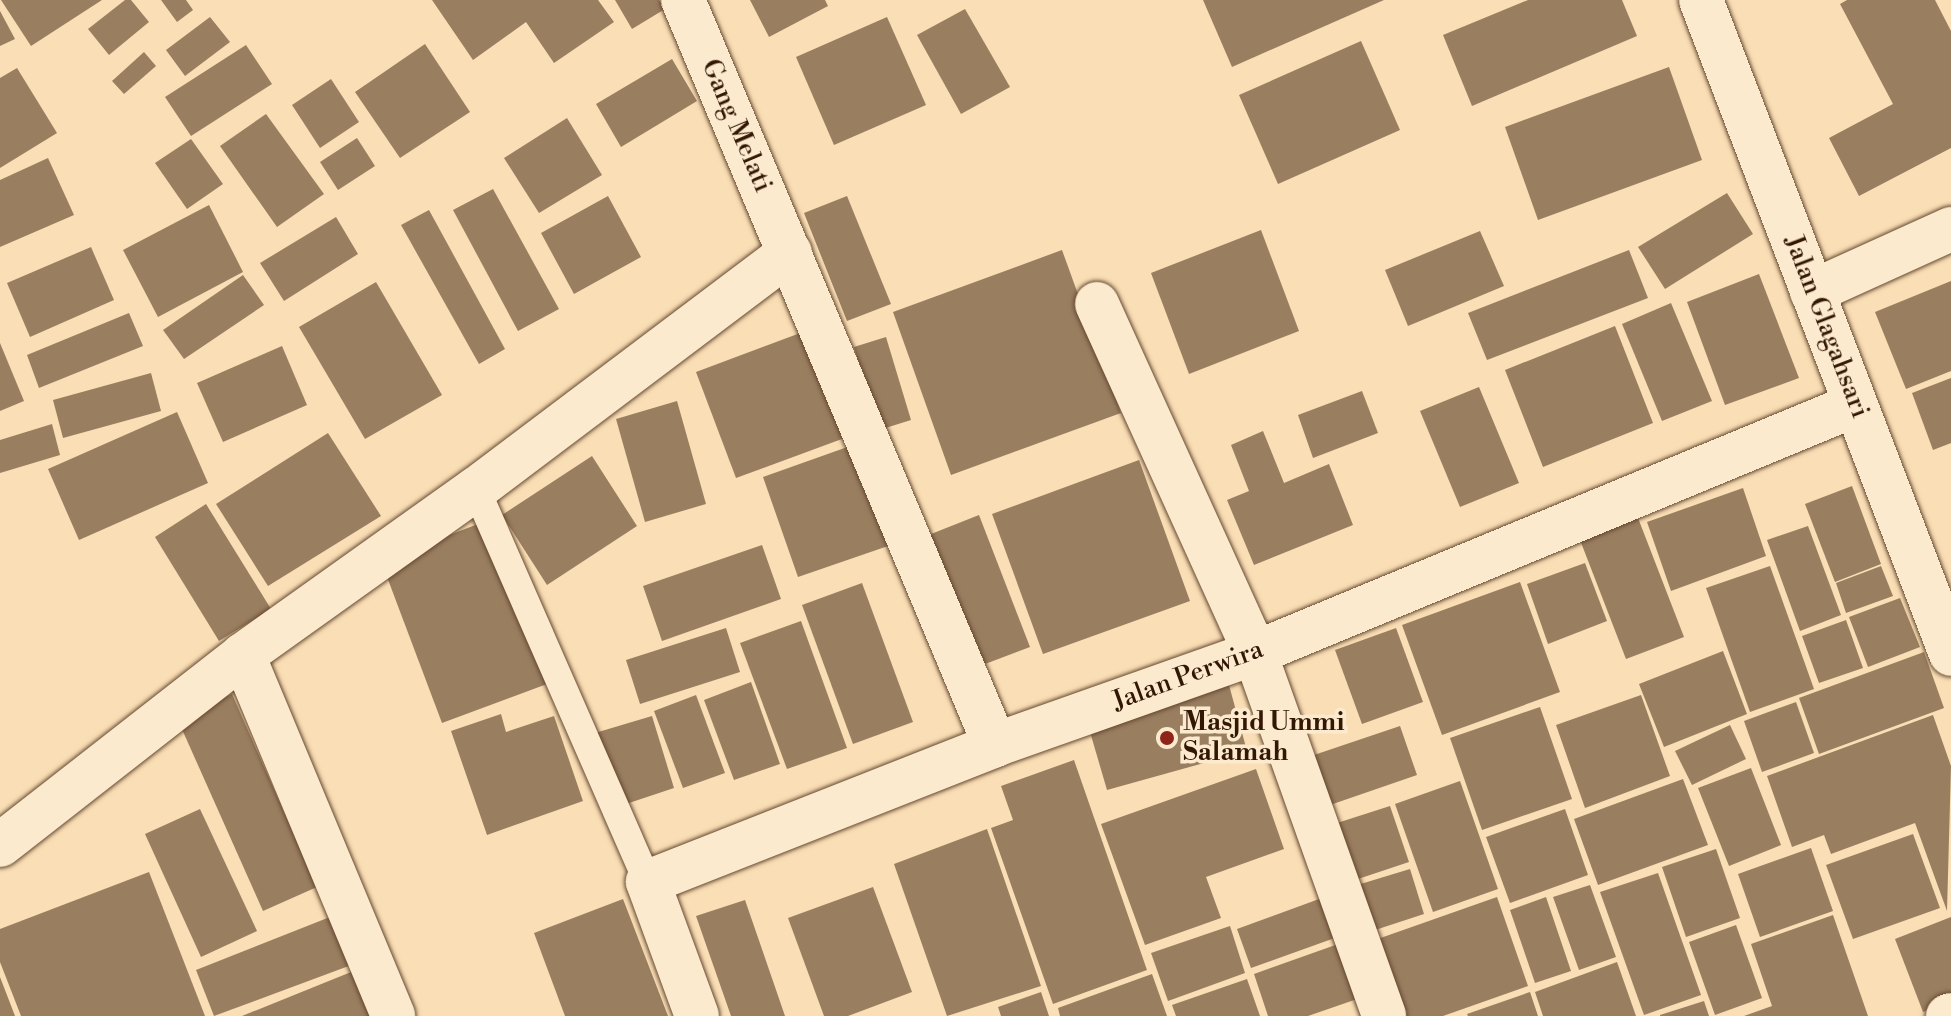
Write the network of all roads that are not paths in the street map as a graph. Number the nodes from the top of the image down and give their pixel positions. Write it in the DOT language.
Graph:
graph roads {
  1 [pos="683,0"];
  2 [pos="1701,0"];
  3 [pos="1951,229"];
  4 [pos="790,252"];
  5 [pos="1812,292"];
  6 [pos="1097,304"];
  7 [pos="1855,405"];
  8 [pos="476,489"];
  9 [pos="1946,627"];
  10 [pos="1255,653"];
  11 [pos="243,655"];
  12 [pos="995,745"];
  13 [pos="0,845"];
  14 [pos="648,882"];
  15 [pos="393,1016"];
  16 [pos="697,1016"];
  17 [pos="1384,1016"];
  1 -- 4 [label="street, Gang Melati"];
  2 -- 5 [label="street, Jalan Glagahsari"];
  3 -- 5 [label="street"];
  4 -- 8 [label="street"];
  4 -- 12 [label="street, Gang Melati"];
  5 -- 7 [label="street, Jalan Glagahsari"];
  6 -- 10 [label="street"];
  7 -- 9 [label="street, Jalan Glagahsari"];
  7 -- 10 [label="street, Jalan Perwira"];
  8 -- 11 [label="street"];
  8 -- 14 [label="lane"];
  10 -- 12 [label="street, Jalan Perwira"];
  10 -- 17 [label="street"];
  11 -- 13 [label="street"];
  11 -- 15 [label="street"];
  12 -- 14 [label="street, Jalan Perwira"];
  14 -- 16 [label="street"];
}
